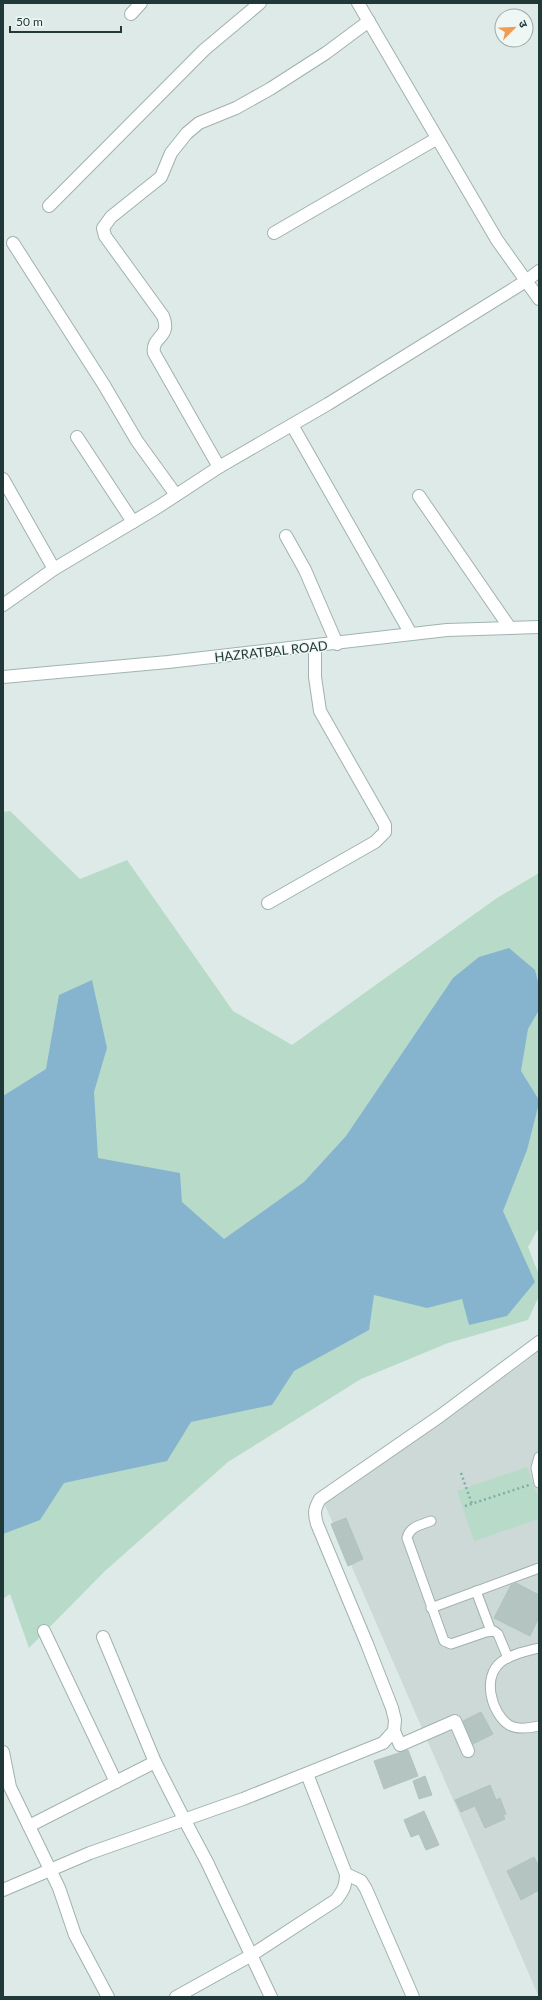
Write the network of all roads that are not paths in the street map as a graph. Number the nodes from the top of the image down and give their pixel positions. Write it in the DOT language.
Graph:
graph roads {
  1 [pos="141,3"];
  2 [pos="260,3"];
  3 [pos="358,3"];
  4 [pos="131,14"];
  5 [pos="369,21"];
  6 [pos="436,139"];
  7 [pos="49,206"];
  8 [pos="274,233"];
  9 [pos="13,243"];
  10 [pos="539,271"];
  11 [pos="526,281"];
  12 [pos="539,298"];
  13 [pos="292,425"];
  14 [pos="78,437"];
  15 [pos="218,467"];
  16 [pos="3,480"];
  17 [pos="176,495"];
  18 [pos="419,496"];
  19 [pos="133,522"];
  20 [pos="286,536"];
  21 [pos="54,569"];
  22 [pos="3,605"];
  23 [pos="539,627"];
  24 [pos="510,628"];
  25 [pos="411,634"];
  26 [pos="337,644"];
  27 [pos="315,646"];
  28 [pos="3,677"];
  29 [pos="268,902"];
  30 [pos="539,1342"];
  31 [pos="539,1457"];
  32 [pos="539,1482"];
  33 [pos="431,1521"];
  34 [pos="539,1568"];
  35 [pos="476,1591"];
  36 [pos="431,1608"];
  37 [pos="491,1630"];
  38 [pos="44,1631"];
  39 [pos="103,1637"];
  40 [pos="539,1648"];
  41 [pos="508,1658"];
  42 [pos="539,1726"];
  43 [pos="394,1731"];
  44 [pos="468,1751"];
  45 [pos="3,1752"];
  46 [pos="156,1762"];
  47 [pos="307,1774"];
  48 [pos="116,1782"];
  49 [pos="184,1819"];
  50 [pos="29,1826"];
  51 [pos="51,1869"];
  52 [pos="346,1874"];
  53 [pos="3,1890"];
  54 [pos="250,1956"];
  55 [pos="108,1997"];
  56 [pos="176,1997"];
  57 [pos="271,1997"];
  58 [pos="413,1997"];
  1 -- 4 [label="street"];
  2 -- 7 [label="street"];
  3 -- 5 [label="street"];
  5 -- 6 [label="street"];
  5 -- 15 [label="street"];
  6 -- 8 [label="street"];
  6 -- 11 [label="street"];
  9 -- 17 [label="street"];
  10 -- 11 [label="street"];
  11 -- 12 [label="street"];
  11 -- 13 [label="street"];
  13 -- 15 [label="street"];
  13 -- 25 [label="street"];
  14 -- 19 [label="street"];
  15 -- 17 [label="street"];
  16 -- 21 [label="street"];
  17 -- 19 [label="street"];
  18 -- 24 [label="street"];
  19 -- 21 [label="street"];
  20 -- 26 [label="street"];
  21 -- 22 [label="street"];
  23 -- 24 [label="street, HAZRATBAL ROAD"];
  24 -- 25 [label="street, HAZRATBAL ROAD"];
  25 -- 26 [label="street, HAZRATBAL ROAD"];
  26 -- 27 [label="street, HAZRATBAL ROAD"];
  27 -- 28 [label="street, HAZRATBAL ROAD"];
  27 -- 29 [label="street"];
  30 -- 43 [label="street"];
  31 -- 32 [label="lane"];
  33 -- 36 [label="lane"];
  34 -- 35 [label="lane"];
  35 -- 36 [label="lane"];
  35 -- 37 [label="lane"];
  36 -- 37 [label="lane"];
  37 -- 41 [label="lane"];
  38 -- 48 [label="street"];
  39 -- 46 [label="street"];
  40 -- 41 [label="lane"];
  41 -- 42 [label="lane"];
  43 -- 44 [label="street"];
  43 -- 47 [label="street"];
  45 -- 50 [label="street"];
  46 -- 48 [label="street"];
  46 -- 49 [label="street"];
  47 -- 49 [label="street"];
  47 -- 52 [label="street"];
  48 -- 50 [label="street"];
  49 -- 51 [label="street"];
  49 -- 54 [label="street"];
  50 -- 51 [label="street"];
  51 -- 53 [label="street"];
  51 -- 55 [label="street"];
  52 -- 54 [label="street"];
  52 -- 58 [label="street"];
  54 -- 56 [label="street"];
  54 -- 57 [label="street"];
}
